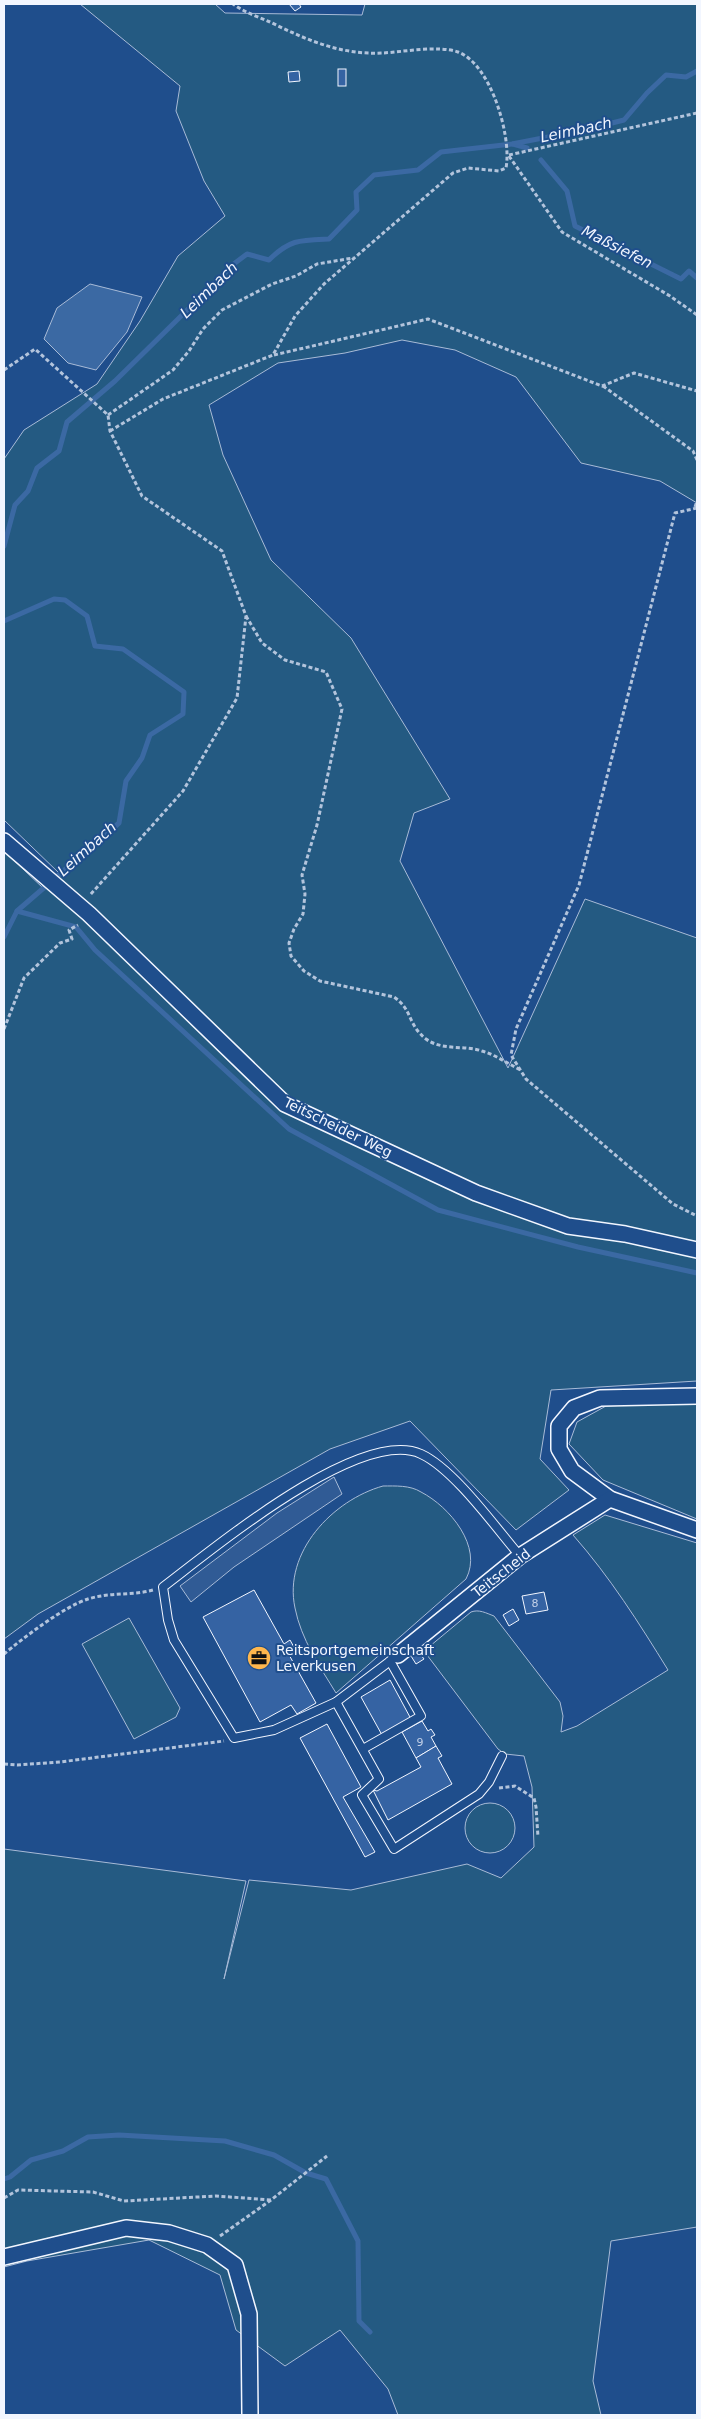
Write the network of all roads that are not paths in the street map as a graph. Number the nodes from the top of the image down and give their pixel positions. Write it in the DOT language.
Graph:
graph roads {
  1 [pos="5,843"];
  2 [pos="697,1250"];
  3 [pos="697,1396"];
  4 [pos="610,1499"];
  5 [pos="697,1530"];
  6 [pos="520,1556"];
  7 [pos="394,1658"];
  8 [pos="336,1702"];
  9 [pos="363,1749"];
  10 [pos="502,1756"];
  11 [pos="4,2257"];
  12 [pos="250,2415"];
  1 -- 2 [label="street, Teitscheider Weg"];
  3 -- 4 [label="street"];
  4 -- 5 [label="street"];
  4 -- 6 [label="street, Teitscheid"];
  6 -- 7 [label="street, Teitscheid"];
  6 -- 8 [label="lane"];
  7 -- 8 [label="lane"];
  7 -- 9 [label="lane"];
  8 -- 9 [label="lane"];
  9 -- 10 [label="lane"];
  11 -- 12 [label="street"];
}
